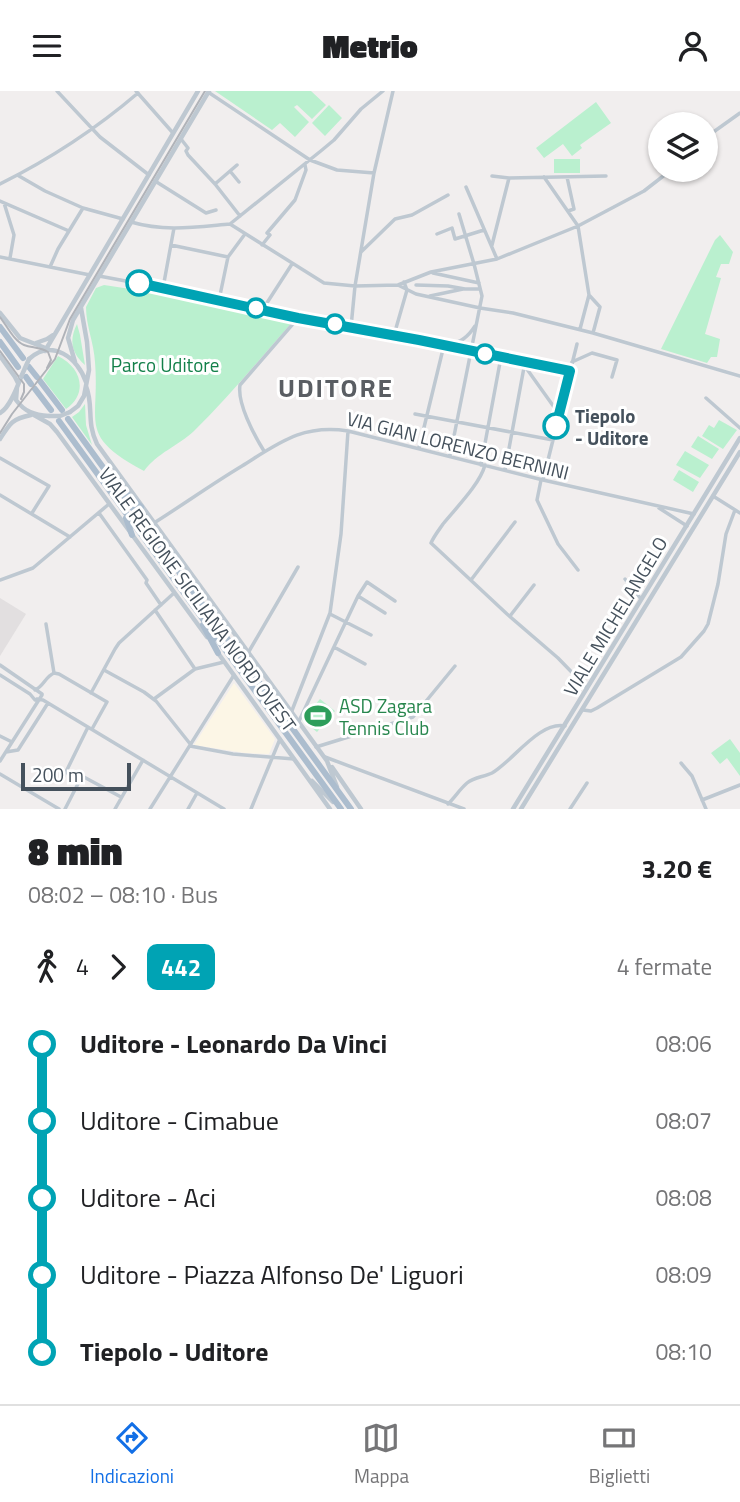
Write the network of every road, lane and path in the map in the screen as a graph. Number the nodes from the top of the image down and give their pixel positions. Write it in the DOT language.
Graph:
graph roads {
  1 [pos="57,91"];
  2 [pos="198,91"];
  3 [pos="207,91"];
  4 [pos="383,91"];
  5 [pos="393,91"];
  6 [pos="137,92"];
  7 [pos="740,113"];
  8 [pos="91,129"];
  9 [pos="718,129"];
  10 [pos="173,133"];
  11 [pos="180,138"];
  12 [pos="310,160"];
  13 [pos="237,165"];
  14 [pos="305,165"];
  15 [pos="230,171"];
  16 [pos="374,173"];
  17 [pos="18,175"];
  18 [pos="149,175"];
  19 [pos="492,176"];
  20 [pos="606,176"];
  21 [pos="544,177"];
  22 [pos="567,177"];
  23 [pos="509,178"];
  24 [pos="155,181"];
  25 [pos="239,182"];
  26 [pos="656,182"];
  27 [pos="0,184"];
  28 [pos="215,184"];
  29 [pos="466,187"];
  30 [pos="448,195"];
  31 [pos="2,202"];
  32 [pos="83,208"];
  33 [pos="216,210"];
  34 [pos="568,211"];
  35 [pos="459,214"];
  36 [pos="240,216"];
  37 [pos="123,219"];
  38 [pos="131,222"];
  39 [pos="230,224"];
  40 [pos="578,226"];
  41 [pos="174,228"];
  42 [pos="484,230"];
  43 [pos="69,231"];
  44 [pos="245,234"];
  45 [pos="437,234"];
  46 [pos="466,236"];
  47 [pos="171,245"];
  48 [pos="262,245"];
  49 [pos="492,247"];
  50 [pos="361,252"];
  51 [pos="0,257"];
  52 [pos="228,257"];
  53 [pos="10,258"];
  54 [pos="497,259"];
  55 [pos="292,264"];
  56 [pos="474,264"];
  57 [pos="50,267"];
  58 [pos="431,272"];
  59 [pos="90,275"];
  60 [pos="98,276"];
  61 [pos="414,279"];
  62 [pos="404,282"];
  63 [pos="478,283"];
  64 [pos="398,285"];
  65 [pos="416,285"];
  66 [pos="355,286"];
  67 [pos="163,288"];
  68 [pos="465,289"];
  69 [pos="480,289"];
  70 [pos="407,290"];
  71 [pos="416,294"];
  72 [pos="589,295"];
  73 [pos="428,296"];
  74 [pos="219,300"];
  75 [pos="80,307"];
  76 [pos="480,308"];
  77 [pos="262,310"];
  78 [pos="0,313"];
  79 [pos="298,318"];
  80 [pos="477,325"];
  81 [pos="0,327"];
  82 [pos="351,327"];
  83 [pos="579,329"];
  84 [pos="56,331"];
  85 [pos="593,333"];
  86 [pos="394,335"];
  87 [pos="0,342"];
  88 [pos="32,343"];
  89 [pos="577,344"];
  90 [pos="445,345"];
  91 [pos="48,350"];
  92 [pos="471,351"];
  93 [pos="0,356"];
  94 [pos="501,357"];
  95 [pos="27,361"];
  96 [pos="75,362"];
  97 [pos="572,362"];
  98 [pos="524,364"];
  99 [pos="18,367"];
  100 [pos="570,371"];
  101 [pos="740,376"];
  102 [pos="612,377"];
  103 [pos="28,382"];
  104 [pos="86,385"];
  105 [pos="18,386"];
  106 [pos="706,398"];
  107 [pos="62,410"];
  108 [pos="0,413"];
  109 [pos="50,413"];
  110 [pos="415,414"];
  111 [pos="559,414"];
  112 [pos="33,415"];
  113 [pos="69,416"];
  114 [pos="426,416"];
  115 [pos="59,421"];
  116 [pos="457,422"];
  117 [pos="488,428"];
  118 [pos="740,428"];
  119 [pos="348,431"];
  120 [pos="512,432"];
  121 [pos="740,438"];
  122 [pos="0,439"];
  123 [pos="553,440"];
  124 [pos="419,448"];
  125 [pos="264,451"];
  126 [pos="740,452"];
  127 [pos="450,456"];
  128 [pos="0,458"];
  129 [pos="725,464"];
  130 [pos="483,465"];
  131 [pos="731,467"];
  132 [pos="505,470"];
  133 [pos="542,480"];
  134 [pos="117,486"];
  135 [pos="0,495"];
  136 [pos="713,496"];
  137 [pos="109,504"];
  138 [pos="655,505"];
  139 [pos="141,507"];
  140 [pos="123,509"];
  141 [pos="738,512"];
  142 [pos="32,513"];
  143 [pos="99,513"];
  144 [pos="694,514"];
  145 [pos="515,522"];
  146 [pos="153,524"];
  147 [pos="687,526"];
  148 [pos="132,535"];
  149 [pos="70,537"];
  150 [pos="298,567"];
  151 [pos="578,570"];
  152 [pos="625,579"];
  153 [pos="0,580"];
  154 [pos="471,580"];
  155 [pos="534,585"];
  156 [pos="174,593"];
  157 [pos="358,596"];
  158 [pos="188,599"];
  159 [pos="641,599"];
  160 [pos="395,601"];
  161 [pos="648,603"];
  162 [pos="161,605"];
  163 [pos="155,610"];
  164 [pos="385,613"];
  165 [pos="330,614"];
  166 [pos="510,616"];
  167 [pos="346,622"];
  168 [pos="46,624"];
  169 [pos="371,635"];
  170 [pos="334,647"];
  171 [pos="218,653"];
  172 [pos="248,653"];
  173 [pos="224,662"];
  174 [pos="365,664"];
  175 [pos="0,665"];
  176 [pos="454,666"];
  177 [pos="195,669"];
  178 [pos="103,670"];
  179 [pos="54,673"];
  180 [pos="0,675"];
  181 [pos="234,675"];
  182 [pos="587,688"];
  183 [pos="267,691"];
  184 [pos="91,693"];
  185 [pos="39,696"];
  186 [pos="279,697"];
  187 [pos="154,699"];
  188 [pos="583,710"];
  189 [pos="291,713"];
  190 [pos="298,723"];
  191 [pos="565,726"];
  192 [pos="90,728"];
  193 [pos="0,736"];
  194 [pos="280,739"];
  195 [pos="12,742"];
  196 [pos="190,745"];
  197 [pos="316,747"];
  198 [pos="6,752"];
  199 [pos="323,756"];
  200 [pos="272,758"];
  201 [pos="294,759"];
  202 [pos="143,760"];
  203 [pos="0,761"];
  204 [pos="327,761"];
  205 [pos="681,763"];
  206 [pos="300,767"];
  207 [pos="0,774"];
  208 [pos="171,777"];
  209 [pos="61,782"];
  210 [pos="587,783"];
  211 [pos="740,785"];
  212 [pos="339,792"];
  213 [pos="198,793"];
  214 [pos="121,797"];
  215 [pos="702,800"];
  216 [pos="448,804"];
  217 [pos="59,809"];
  218 [pos="65,809"];
  219 [pos="115,809"];
  220 [pos="150,809"];
  221 [pos="188,809"];
  222 [pos="224,809"];
  223 [pos="251,809"];
  224 [pos="330,809"];
  225 [pos="340,809"];
  226 [pos="351,809"];
  227 [pos="361,809"];
  228 [pos="464,809"];
  229 [pos="513,809"];
  230 [pos="521,809"];
  231 [pos="570,809"];
  232 [pos="706,809"];
  1 -- 8 [label="street"];
  2 -- 10 [label="street"];
  3 -- 11 [label="street"];
  3 -- 12 [label="street"];
  4 -- 12 [label="street"];
  5 -- 16 [label="street"];
  6 -- 8 [label="street"];
  6 -- 10 [label="street"];
  7 -- 9 [label="street"];
  8 -- 17 [label="street"];
  8 -- 18 [label="street"];
  10 -- 18 [label="street"];
  11 -- 24 [label="street"];
  11 -- 28 [label="street"];
  12 -- 14 [label="street"];
  12 -- 16 [label="street"];
  13 -- 15 [label="street"];
  14 -- 36 [label="street"];
  14 -- 48 [label="street"];
  15 -- 25 [label="street"];
  15 -- 28 [label="street"];
  16 -- 50 [label="street"];
  17 -- 27 [label="street"];
  17 -- 32 [label="street"];
  18 -- 37 [label="street"];
  19 -- 23 [label="street"];
  20 -- 22 [label="street"];
  21 -- 22 [label="street"];
  21 -- 23 [label="street"];
  21 -- 34 [label="street"];
  22 -- 34 [label="street"];
  23 -- 49 [label="street"];
  24 -- 33 [label="street"];
  24 -- 38 [label="street"];
  26 -- 40 [label="street"];
  28 -- 36 [label="street"];
  29 -- 42 [label="street"];
  30 -- 50 [label="street"];
  31 -- 43 [label="street"];
  31 -- 53 [label="street"];
  32 -- 37 [label="street"];
  32 -- 43 [label="street"];
  34 -- 40 [label="street"];
  35 -- 46 [label="street"];
  36 -- 39 [label="street"];
  37 -- 59 [label="street"];
  38 -- 41 [label="street"];
  38 -- 60 [label="street"];
  39 -- 41 [label="street"];
  39 -- 44 [label="street"];
  40 -- 54 [label="street"];
  40 -- 72 [label="street"];
  41 -- 47 [label="street"];
  42 -- 46 [label="street"];
  42 -- 49 [label="street"];
  43 -- 57 [label="street"];
  44 -- 48 [label="street"];
  44 -- 52 [label="street"];
  45 -- 46 [label="street"];
  46 -- 56 [label="street"];
  47 -- 52 [label="street"];
  47 -- 67 [label="street"];
  48 -- 55 [label="street"];
  49 -- 54 [label="street"];
  50 -- 66 [label="street"];
  51 -- 53 [label="street"];
  52 -- 74 [label="street"];
  53 -- 57 [label="street"];
  54 -- 56 [label="street"];
  55 -- 66 [label="street"];
  55 -- 77 [label="street"];
  56 -- 58 [label="street"];
  56 -- 63 [label="street"];
  57 -- 59 [label="street"];
  58 -- 61 [label="street"];
  58 -- 63 [label="street"];
  59 -- 84 [label="street"];
  60 -- 67 [label="street"];
  60 -- 75 [label="street"];
  61 -- 62 [label="street"];
  61 -- 65 [label="street"];
  62 -- 64 [label="street"];
  62 -- 70 [label="street"];
  63 -- 69 [label="street"];
  64 -- 66 [label="street"];
  64 -- 70 [label="street"];
  65 -- 68 [label="street"];
  65 -- 71 [label="street"];
  66 -- 82 [label="street"];
  67 -- 74 [label="street"];
  68 -- 69 [label="street"];
  68 -- 73 [label="street"];
  69 -- 76 [label="street"];
  70 -- 71 [label="street"];
  70 -- 86 [label="street"];
  71 -- 73 [label="street"];
  72 -- 83 [label="street"];
  72 -- 85 [label="street"];
  73 -- 76 [label="street"];
  74 -- 77 [label="street"];
  75 -- 96 [label="street"];
  75 -- 104 [label="street"];
  76 -- 80 [label="street"];
  76 -- 83 [label="street"];
  77 -- 79 [label="street"];
  78 -- 88 [label="street"];
  79 -- 82 [label="street"];
  79 -- 125 [label="street"];
  80 -- 90 [label="street"];
  80 -- 92 [label="street"];
  81 -- 95 [label="main road"];
  82 -- 86 [label="street"];
  83 -- 85 [label="street"];
  84 -- 88 [label="street"];
  84 -- 91 [label="street"];
  85 -- 101 [label="street"];
  86 -- 90 [label="street"];
  87 -- 99 [label="main road"];
  88 -- 91 [label="street"];
  89 -- 97 [label="street"];
  90 -- 92 [label="street"];
  90 -- 114 [label="street"];
  91 -- 95 [label="street"];
  91 -- 96 [label="street"];
  92 -- 94 [label="street"];
  92 -- 116 [label="street"];
  93 -- 105 [label="street"];
  94 -- 98 [label="street"];
  94 -- 117 [label="street"];
  95 -- 103 [label="street, bridge"];
  95 -- 107 [label="main road"];
  96 -- 104 [label="street"];
  97 -- 100 [label="street"];
  97 -- 102 [label="street"];
  98 -- 100 [label="street"];
  98 -- 111 [label="street"];
  98 -- 120 [label="street"];
  100 -- 111 [label="street"];
  103 -- 105 [label="street"];
  103 -- 109 [label="main road"];
  104 -- 113 [label="street"];
  104 -- 139 [label="street, VIALE REGIONE SICILIANA NORD OVEST"];
  105 -- 108 [label="street"];
  105 -- 112 [label="street"];
  106 -- 118 [label="street"];
  109 -- 112 [label="street"];
  109 -- 113 [label="street, bridge"];
  110 -- 114 [label="street"];
  111 -- 123 [label="street"];
  112 -- 122 [label="street"];
  112 -- 137 [label="street, VIALE REGIONE SICILIANA NORD OVEST"];
  113 -- 134 [label="main road, VIALE REGIONE SICILIANA NORD OVEST"];
  114 -- 116 [label="street"];
  114 -- 124 [label="street"];
  115 -- 140 [label="main road, VIALE REGIONE SICILIANA NORD OVEST"];
  116 -- 117 [label="street"];
  116 -- 127 [label="street"];
  117 -- 120 [label="street"];
  117 -- 130 [label="street"];
  119 -- 124 [label="street, VIA GIAN LORENZO BERNINI"];
  119 -- 125 [label="street, VIA GIAN LORENZO BERNINI"];
  119 -- 165 [label="street"];
  120 -- 123 [label="street"];
  120 -- 132 [label="street"];
  121 -- 129 [label="street, VIALE MICHELANGELO"];
  123 -- 133 [label="street"];
  124 -- 127 [label="street, VIA GIAN LORENZO BERNINI"];
  125 -- 146 [label="street, VIA GIAN LORENZO BERNINI"];
  126 -- 131 [label="street, VIALE MICHELANGELO"];
  127 -- 130 [label="street, VIA GIAN LORENZO BERNINI"];
  128 -- 142 [label="street"];
  129 -- 131 [label="street"];
  129 -- 144 [label="street, VIALE MICHELANGELO"];
  130 -- 132 [label="street, VIA GIAN LORENZO BERNINI"];
  130 -- 154 [label="street"];
  131 -- 136 [label="street, VIALE MICHELANGELO"];
  132 -- 133 [label="street, VIA GIAN LORENZO BERNINI"];
  133 -- 138 [label="street, VIA GIAN LORENZO BERNINI"];
  133 -- 151 [label="street"];
  134 -- 139 [label="main road"];
  134 -- 183 [label="main road, VIALE REGIONE SICILIANA NORD OVEST"];
  135 -- 142 [label="street"];
  136 -- 141 [label="street"];
  136 -- 161 [label="street, VIALE MICHELANGELO"];
  137 -- 143 [label="street"];
  137 -- 148 [label="street, VIALE REGIONE SICILIANA NORD OVEST"];
  138 -- 144 [label="street, VIA GIAN LORENZO BERNINI"];
  138 -- 147 [label="street, VIA GIAN LORENZO BERNINI"];
  139 -- 146 [label="street, VIALE REGIONE SICILIANA NORD OVEST"];
  140 -- 148 [label="main road"];
  140 -- 158 [label="main road, VIALE REGIONE SICILIANA NORD OVEST"];
  141 -- 188 [label="street"];
  142 -- 149 [label="street"];
  143 -- 149 [label="street"];
  143 -- 162 [label="street"];
  144 -- 147 [label="street, VIALE MICHELANGELO"];
  145 -- 154 [label="street"];
  146 -- 172 [label="street, VIALE REGIONE SICILIANA NORD OVEST"];
  147 -- 159 [label="street, VIALE MICHELANGELO"];
  148 -- 156 [label="street, VIALE REGIONE SICILIANA NORD OVEST"];
  149 -- 153 [label="street"];
  150 -- 172 [label="street"];
  152 -- 159 [label="street"];
  154 -- 166 [label="street"];
  155 -- 166 [label="street"];
  156 -- 162 [label="street"];
  156 -- 171 [label="street, VIALE REGIONE SICILIANA NORD OVEST"];
  157 -- 160 [label="street"];
  157 -- 164 [label="street"];
  157 -- 167 [label="street"];
  158 -- 171 [label="main road"];
  158 -- 225 [label="main road, VIALE REGIONE SICILIANA NORD OVEST"];
  159 -- 161 [label="street"];
  159 -- 182 [label="street, VIALE MICHELANGELO"];
  161 -- 188 [label="street, VIALE MICHELANGELO"];
  162 -- 163 [label="street"];
  163 -- 177 [label="street"];
  163 -- 178 [label="street"];
  165 -- 167 [label="street"];
  165 -- 189 [label="street"];
  166 -- 182 [label="street"];
  167 -- 169 [label="street"];
  167 -- 170 [label="street"];
  168 -- 179 [label="street"];
  170 -- 174 [label="street"];
  170 -- 190 [label="street"];
  171 -- 173 [label="street, VIALE REGIONE SICILIANA NORD OVEST"];
  172 -- 186 [label="street, VIALE REGIONE SICILIANA NORD OVEST"];
  173 -- 177 [label="street"];
  173 -- 181 [label="street, VIALE REGIONE SICILIANA NORD OVEST"];
  175 -- 185 [label="street"];
  176 -- 197 [label="street"];
  177 -- 187 [label="street"];
  178 -- 184 [label="street"];
  178 -- 187 [label="street"];
  179 -- 184 [label="street"];
  179 -- 185 [label="street"];
  180 -- 185 [label="street"];
  181 -- 194 [label="street, VIALE REGIONE SICILIANA NORD OVEST"];
  181 -- 196 [label="street"];
  182 -- 191 [label="street, VIALE MICHELANGELO"];
  183 -- 186 [label="street"];
  183 -- 212 [label="main road, VIALE REGIONE SICILIANA NORD OVEST"];
  184 -- 192 [label="street"];
  185 -- 192 [label="street"];
  185 -- 195 [label="street"];
  185 -- 198 [label="street"];
  186 -- 189 [label="street, VIALE REGIONE SICILIANA NORD OVEST"];
  187 -- 196 [label="street"];
  188 -- 230 [label="street, VIALE MICHELANGELO"];
  189 -- 190 [label="street, VIALE REGIONE SICILIANA NORD OVEST"];
  190 -- 197 [label="street, VIALE REGIONE SICILIANA NORD OVEST"];
  191 -- 216 [label="street"];
  191 -- 229 [label="street, VIALE MICHELANGELO"];
  192 -- 202 [label="street"];
  192 -- 209 [label="street"];
  193 -- 195 [label="street"];
  194 -- 200 [label="street"];
  194 -- 201 [label="street, VIALE REGIONE SICILIANA NORD OVEST"];
  195 -- 198 [label="street"];
  196 -- 200 [label="street"];
  196 -- 208 [label="street"];
  197 -- 199 [label="street, VIALE REGIONE SICILIANA NORD OVEST"];
  198 -- 203 [label="street"];
  199 -- 204 [label="street, VIALE REGIONE SICILIANA NORD OVEST"];
  199 -- 216 [label="street"];
  200 -- 201 [label="street"];
  200 -- 223 [label="street"];
  201 -- 206 [label="street, VIALE REGIONE SICILIANA NORD OVEST"];
  202 -- 208 [label="street"];
  202 -- 214 [label="street"];
  204 -- 212 [label="street"];
  204 -- 227 [label="street"];
  205 -- 215 [label="street"];
  206 -- 224 [label="street, VIALE REGIONE SICILIANA NORD OVEST"];
  206 -- 225 [label="street"];
  207 -- 217 [label="street"];
  208 -- 213 [label="street"];
  208 -- 220 [label="street"];
  210 -- 231 [label="street"];
  211 -- 215 [label="street"];
  212 -- 226 [label="main road, VIALE REGIONE SICILIANA NORD OVEST"];
  213 -- 221 [label="street"];
  213 -- 222 [label="street"];
  214 -- 218 [label="street"];
  214 -- 219 [label="street"];
  215 -- 232 [label="street"];
  216 -- 228 [label="street"];
}
